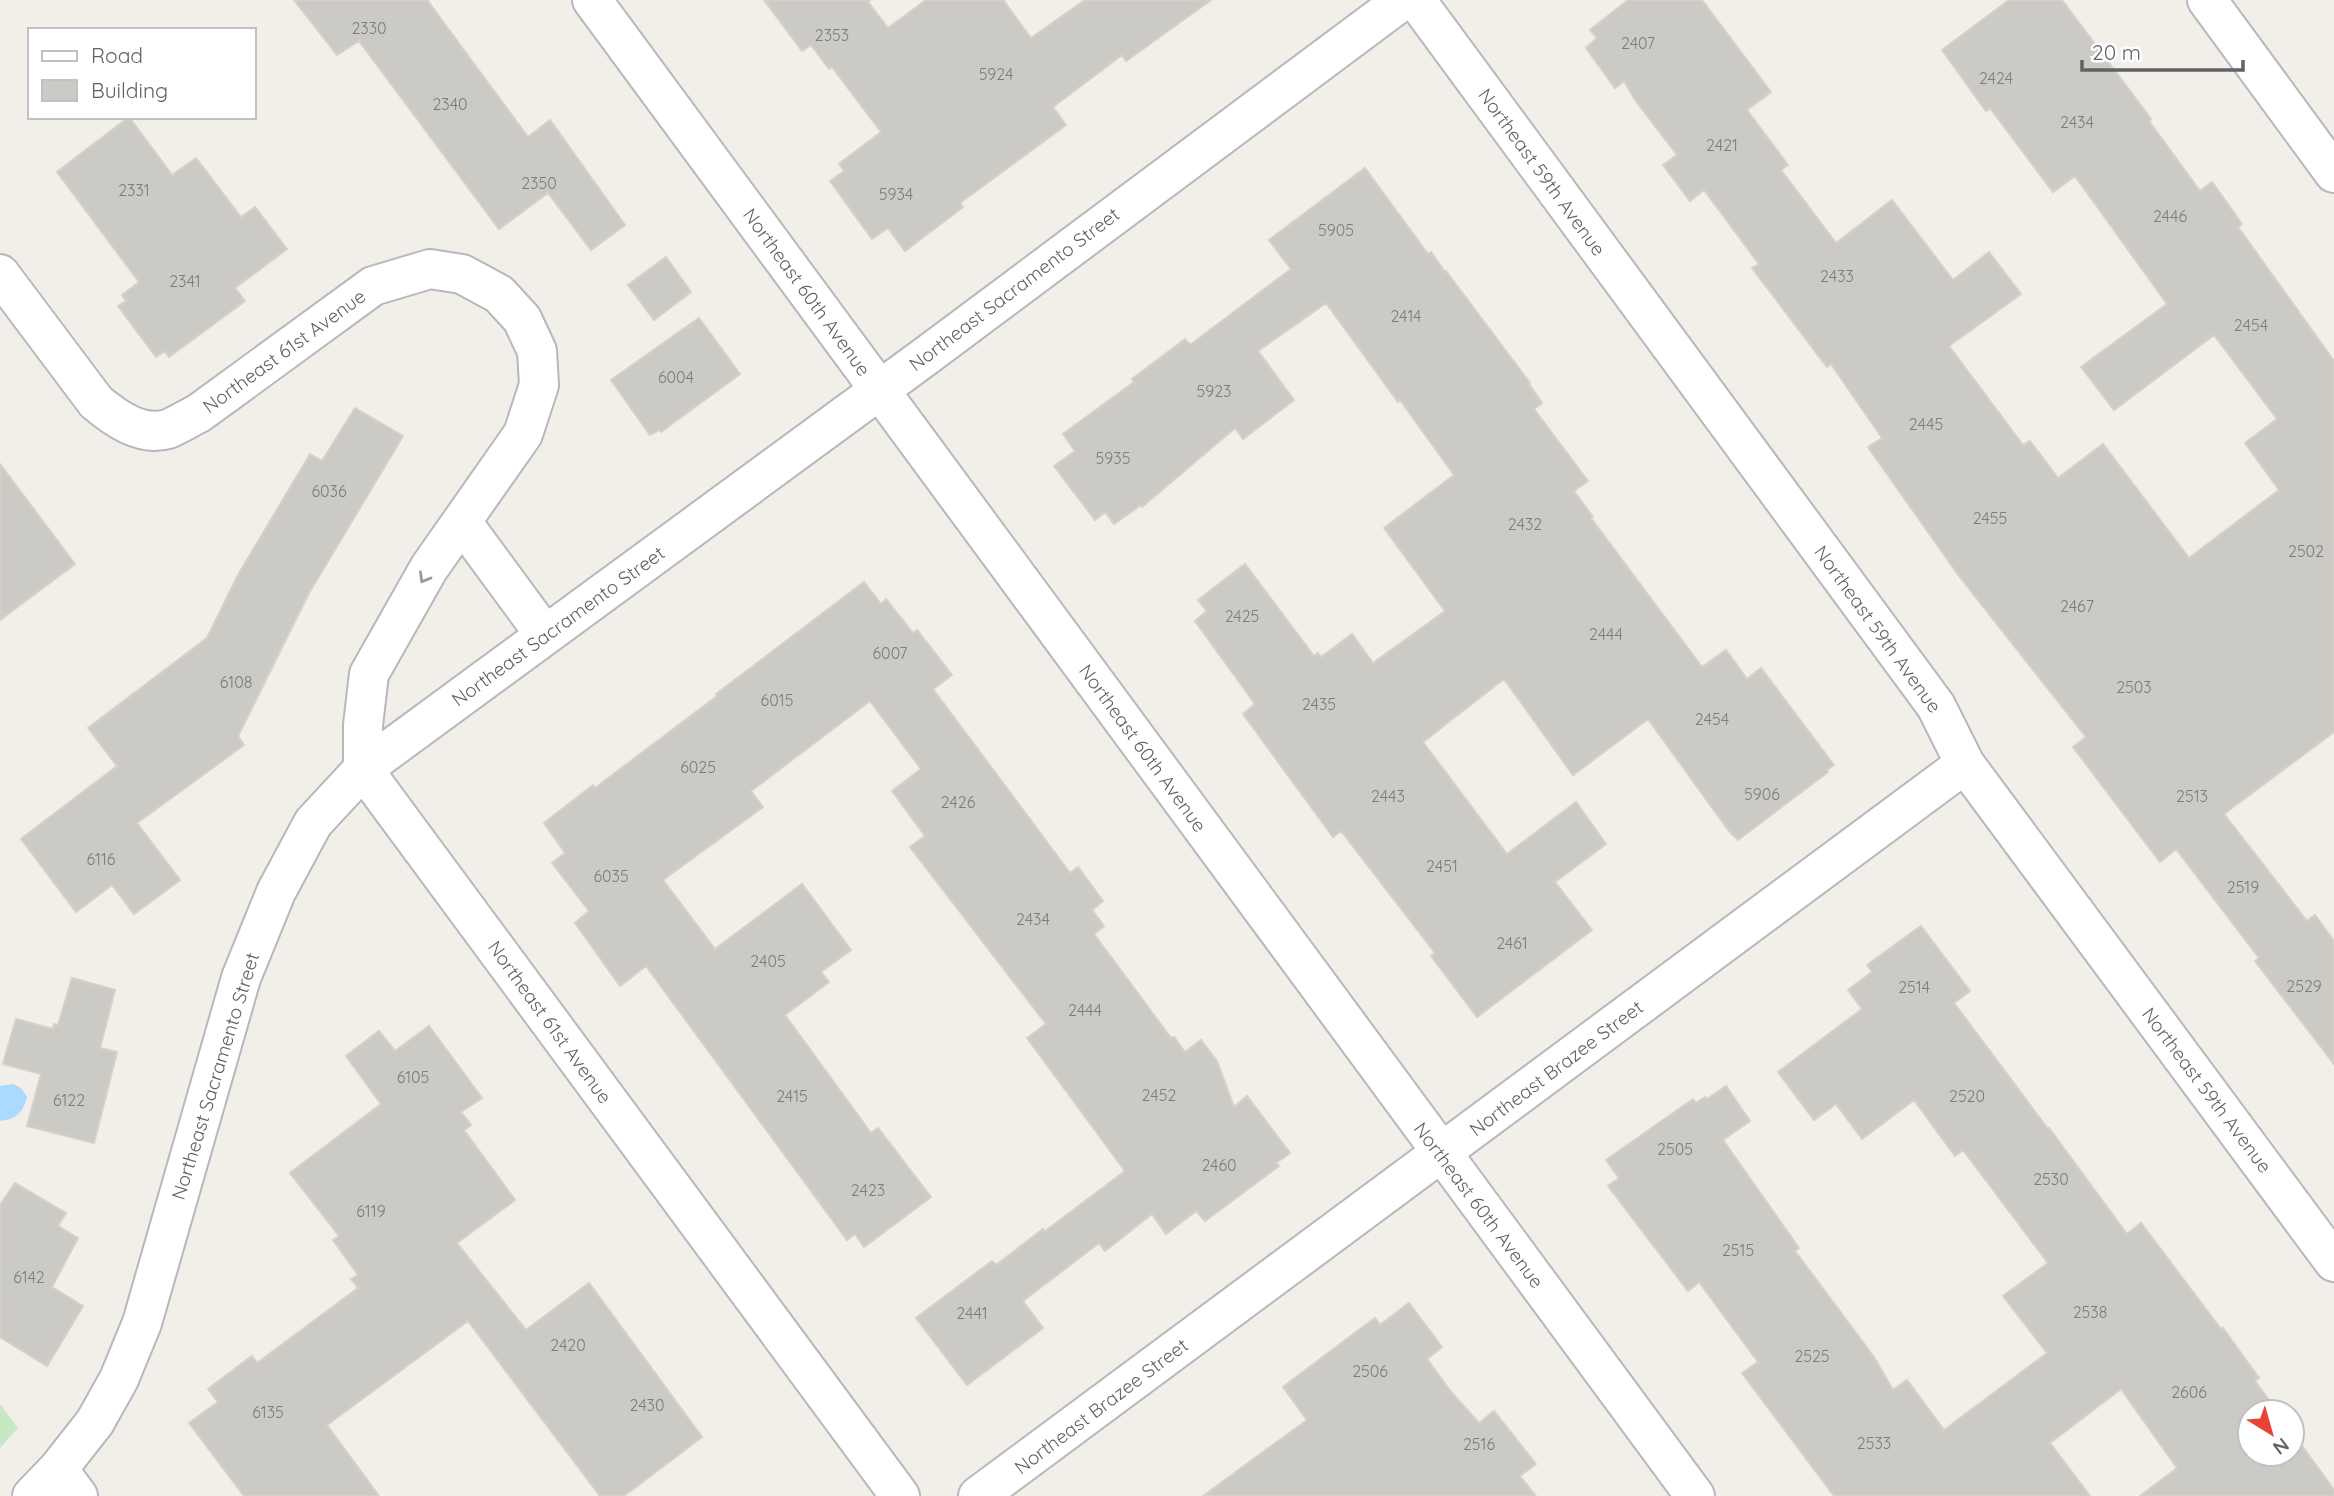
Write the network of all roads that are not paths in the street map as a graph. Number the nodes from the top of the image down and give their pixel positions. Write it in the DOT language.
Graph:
graph roads {
  1 [pos="592,0"];
  2 [pos="1404,0"];
  3 [pos="1416,0"];
  4 [pos="2207,0"];
  5 [pos="2334,173"];
  6 [pos="0,274"];
  7 [pos="879,390"];
  8 [pos="462,522"];
  9 [pos="545,635"];
  10 [pos="1965,764"];
  11 [pos="363,769"];
  12 [pos="1441,1154"];
  13 [pos="2334,1262"];
  14 [pos="68,1482"];
  15 [pos="32,1496"];
  16 [pos="900,1496"];
  17 [pos="978,1496"];
  18 [pos="1695,1496"];
  1 -- 7 [label="street, Northeast 60th Avenue"];
  2 -- 7 [label="street, Northeast Sacramento Street"];
  3 -- 10 [label="street, Northeast 59th Avenue"];
  4 -- 5 [label="street"];
  6 -- 8 [label="street, Northeast 61st Avenue"];
  7 -- 9 [label="street, Northeast Sacramento Street"];
  7 -- 12 [label="street, Northeast 60th Avenue"];
  8 -- 9 [label="street"];
  8 -- 11 [label="street, Northeast 61st Avenue, one-way"];
  9 -- 11 [label="street, Northeast Sacramento Street"];
  10 -- 12 [label="street, Northeast Brazee Street"];
  10 -- 13 [label="street, Northeast 59th Avenue"];
  11 -- 14 [label="street, Northeast Sacramento Street"];
  11 -- 16 [label="street, Northeast 61st Avenue"];
  12 -- 17 [label="street, Northeast Brazee Street"];
  12 -- 18 [label="street, Northeast 60th Avenue"];
  14 -- 15 [label="street, Northeast Sacramento Street"];
}
